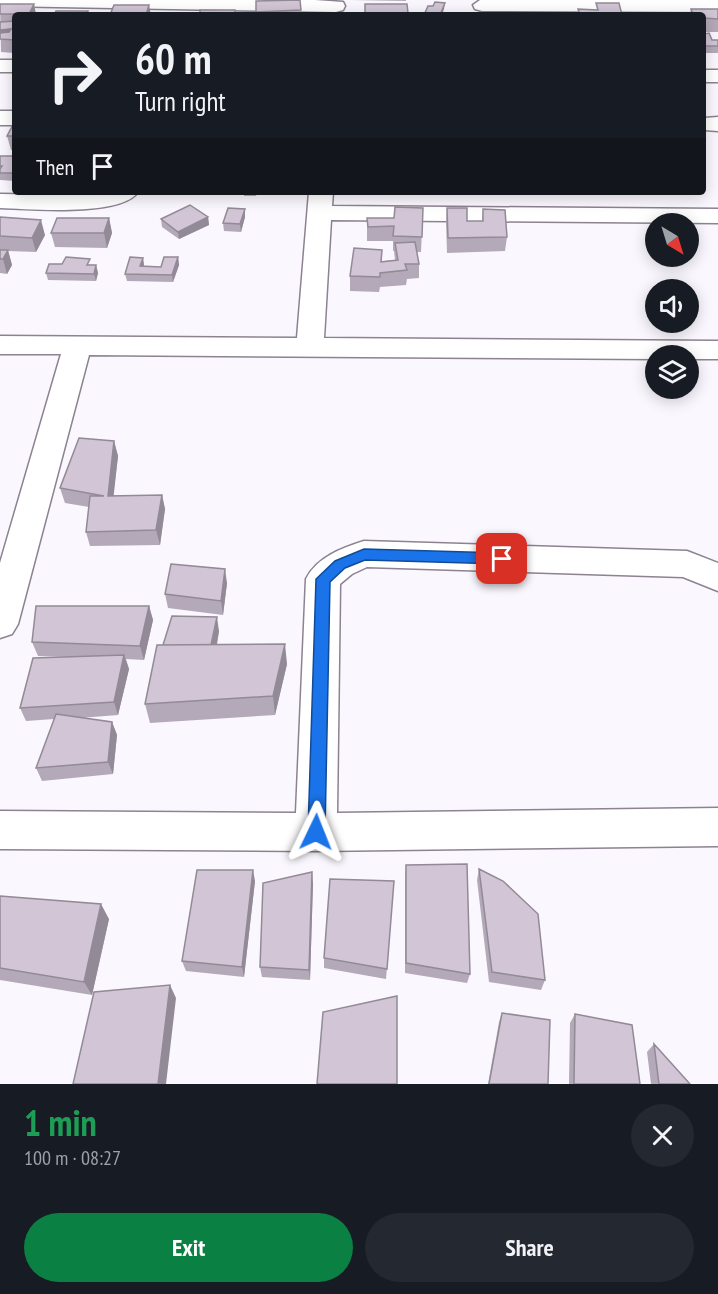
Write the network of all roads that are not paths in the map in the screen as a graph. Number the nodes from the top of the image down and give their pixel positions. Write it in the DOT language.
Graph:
graph roads {
  1 [pos="0,0"];
  2 [pos="718,6"];
  3 [pos="336,7"];
  4 [pos="482,7"];
  5 [pos="185,9"];
  6 [pos="121,195"];
  7 [pos="0,201"];
  8 [pos="321,203"];
  9 [pos="507,203"];
  10 [pos="718,216"];
  11 [pos="0,345"];
  12 [pos="77,346"];
  13 [pos="310,348"];
  14 [pos="718,350"];
  15 [pos="718,578"];
  16 [pos="0,624"];
  17 [pos="718,827"];
  18 [pos="0,830"];
  19 [pos="316,832"];
  1 -- 5 [label="street"];
  2 -- 4 [label="street"];
  3 -- 5 [label="street"];
  6 -- 7 [label="street"];
  8 -- 9 [label="street"];
  8 -- 13 [label="street"];
  9 -- 10 [label="street"];
  11 -- 12 [label="street"];
  12 -- 13 [label="street"];
  12 -- 16 [label="street"];
  13 -- 14 [label="street"];
  15 -- 19 [label="street"];
  17 -- 19 [label="street"];
  18 -- 19 [label="street"];
}
